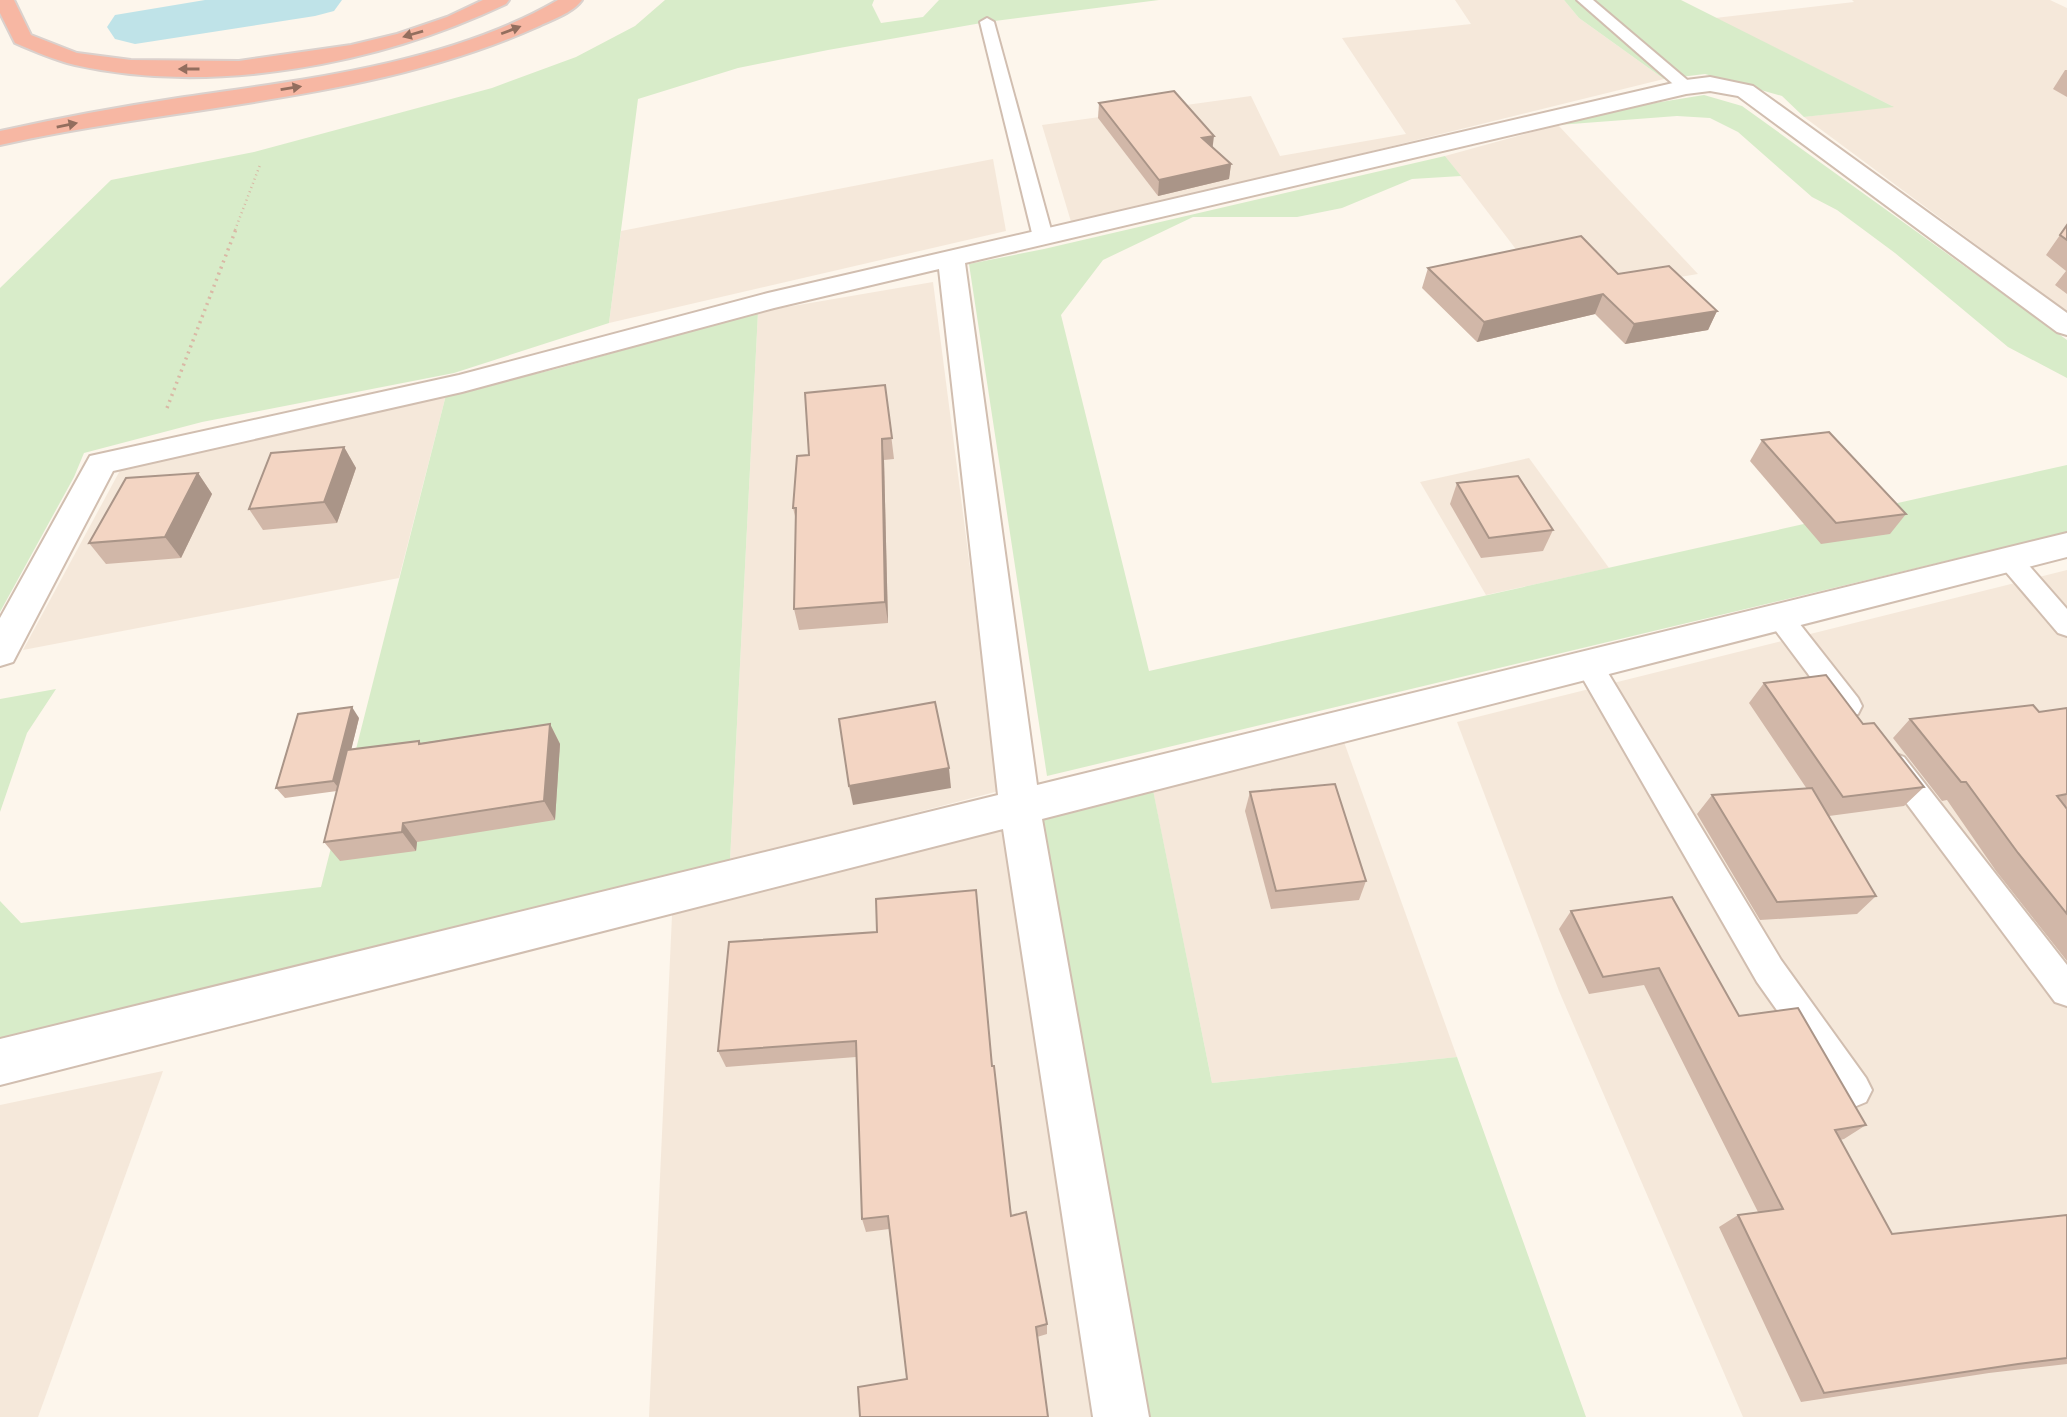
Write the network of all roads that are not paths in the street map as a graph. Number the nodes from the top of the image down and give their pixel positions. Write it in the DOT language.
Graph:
graph roads {
  1 [pos="4,0"];
  2 [pos="499,0"];
  3 [pos="572,0"];
  4 [pos="1584,0"];
  5 [pos="987,22"];
  6 [pos="1686,87"];
  7 [pos="0,138"];
  8 [pos="1043,237"];
  9 [pos="951,258"];
  10 [pos="2067,326"];
  11 [pos="2067,545"];
  12 [pos="2009,559"];
  13 [pos="1779,616"];
  14 [pos="2067,626"];
  15 [pos="0,652"];
  16 [pos="1589,664"];
  17 [pos="1020,808"];
  18 [pos="2067,991"];
  19 [pos="0,1062"];
  20 [pos="1854,1090"];
  21 [pos="1121,1417"];
  2 -- 1 [label="highway, one-way"];
  7 -- 3 [label="highway, one-way"];
  4 -- 6 [label="lane"];
  5 -- 8 [label="lane"];
  6 -- 8 [label="street"];
  6 -- 10 [label="street"];
  8 -- 9 [label="street"];
  9 -- 15 [label="street"];
  9 -- 17 [label="street"];
  11 -- 12 [label="street"];
  12 -- 13 [label="street"];
  12 -- 14 [label="lane"];
  13 -- 16 [label="street"];
  13 -- 18 [label="lane"];
  16 -- 17 [label="street"];
  16 -- 20 [label="lane"];
  17 -- 19 [label="street"];
  17 -- 21 [label="street"];
}
